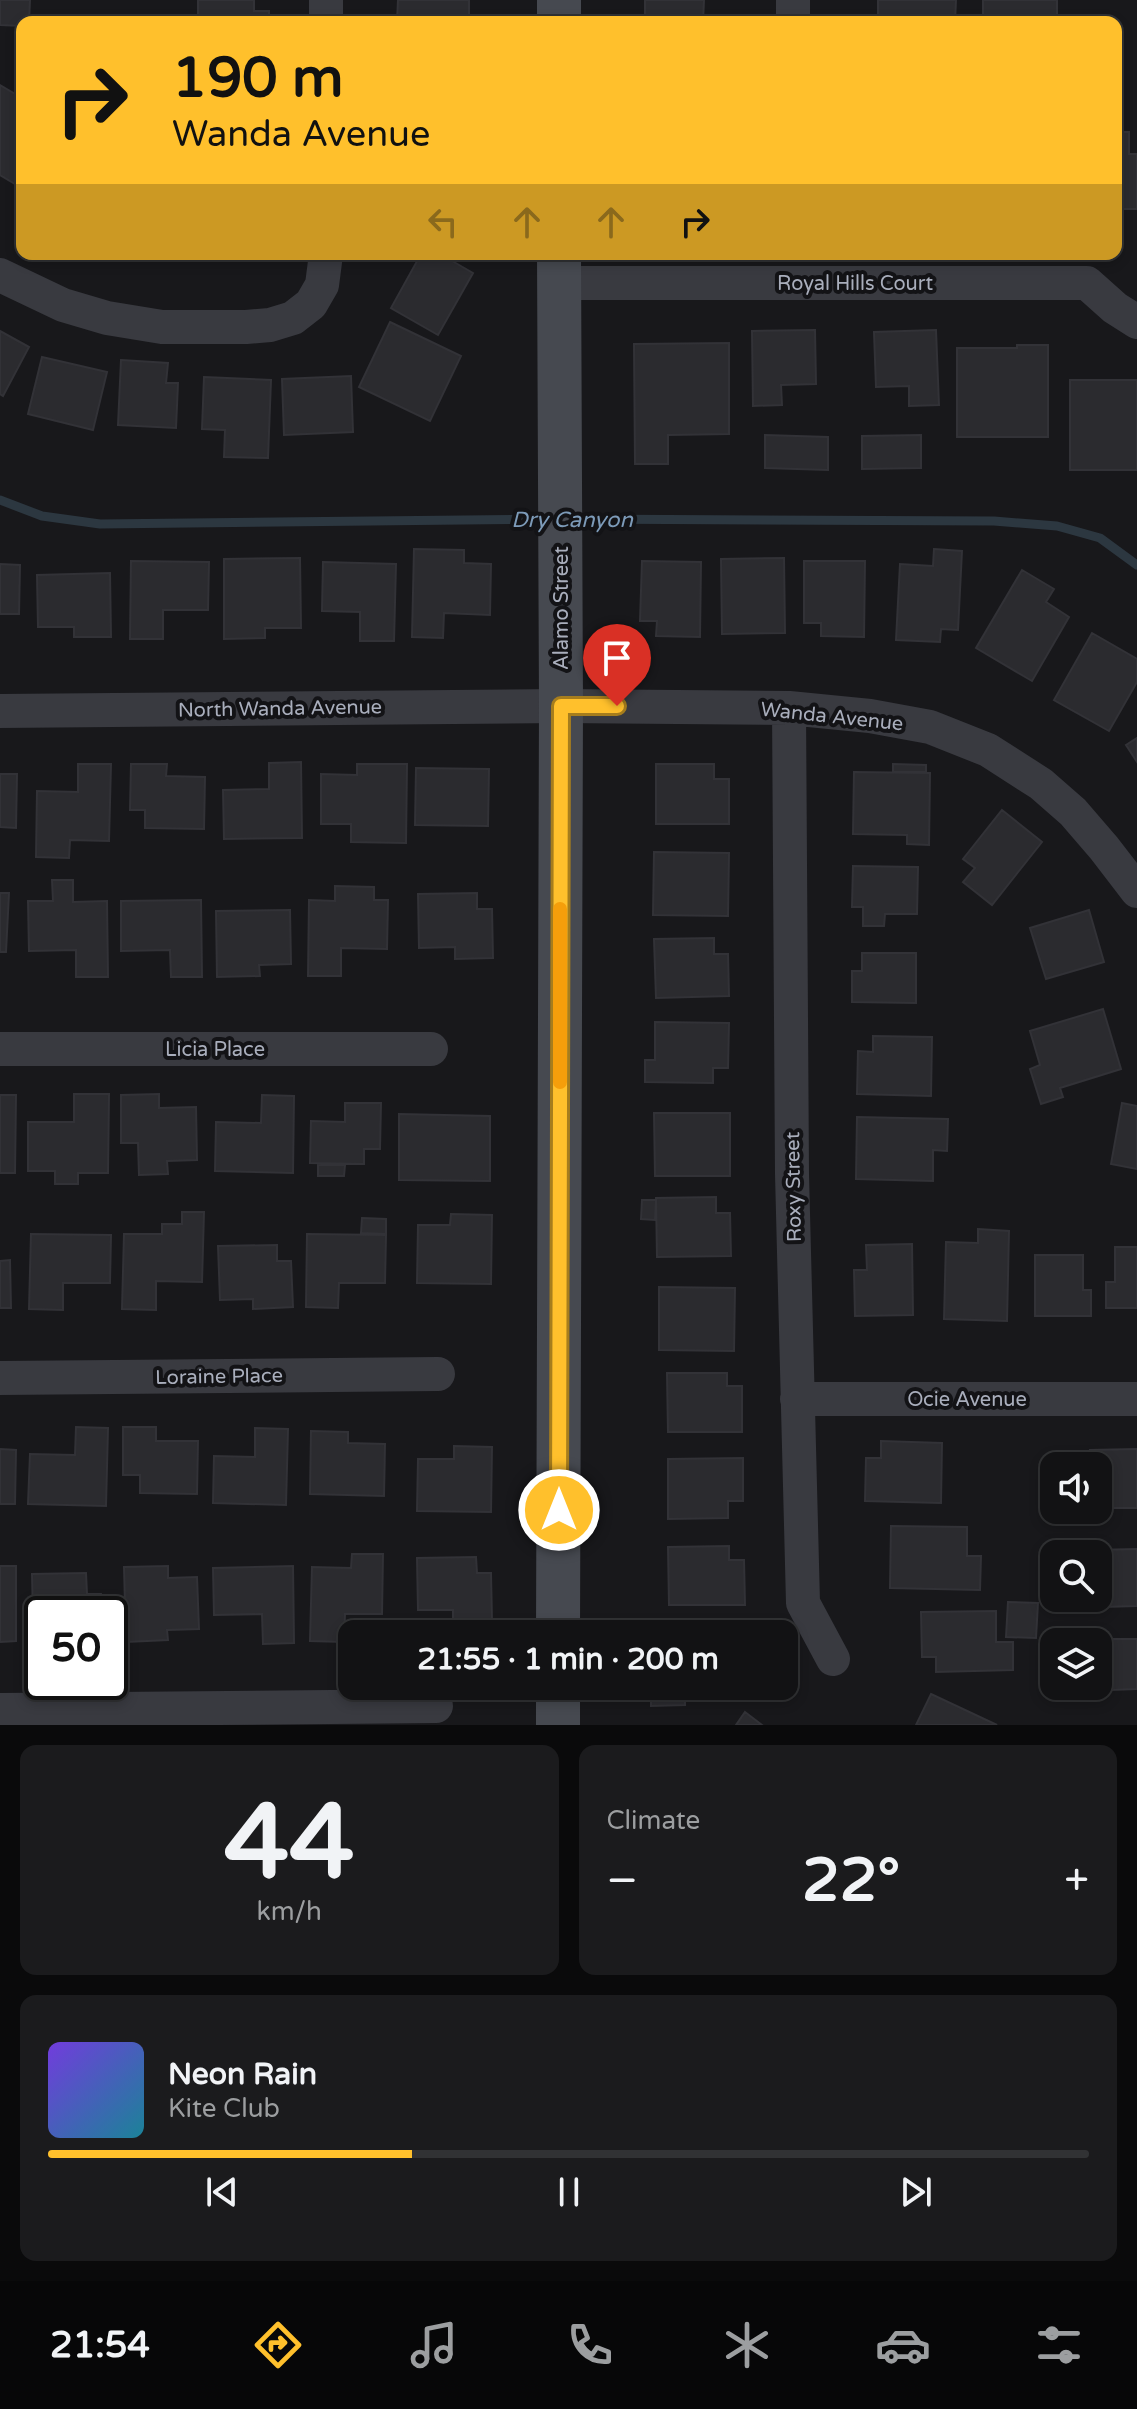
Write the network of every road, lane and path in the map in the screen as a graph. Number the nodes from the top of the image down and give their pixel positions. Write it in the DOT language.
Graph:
graph roads {
  1 [pos="325,260"];
  2 [pos="559,268"];
  3 [pos="0,275"];
  4 [pos="1137,322"];
  5 [pos="561,706"];
  6 [pos="789,708"];
  7 [pos="0,711"];
  8 [pos="1137,891"];
  9 [pos="0,1049"];
  10 [pos="431,1049"];
  11 [pos="438,1374"];
  12 [pos="0,1378"];
  13 [pos="797,1399"];
  14 [pos="1137,1399"];
  15 [pos="558,1620"];
  16 [pos="833,1659"];
  17 [pos="558,1700"];
  18 [pos="436,1706"];
  19 [pos="0,1710"];
  20 [pos="558,1725"];
  1 -- 3 [label="street"];
  2 -- 4 [label="street, Royal Hills Court"];
  2 -- 5 [label="main road, Alamo Street"];
  5 -- 6 [label="street, Wanda Avenue"];
  5 -- 7 [label="street, North Wanda Avenue"];
  5 -- 15 [label="main road, Alamo Street"];
  6 -- 8 [label="street, Wanda Avenue"];
  6 -- 13 [label="street, Roxy Street"];
  9 -- 10 [label="street, Licia Place"];
  11 -- 12 [label="street, Loraine Place"];
  13 -- 14 [label="street, Ocie Avenue"];
  13 -- 16 [label="street, Roxy Street"];
  17 -- 20 [label="main road"];
  18 -- 19 [label="street"];
}
